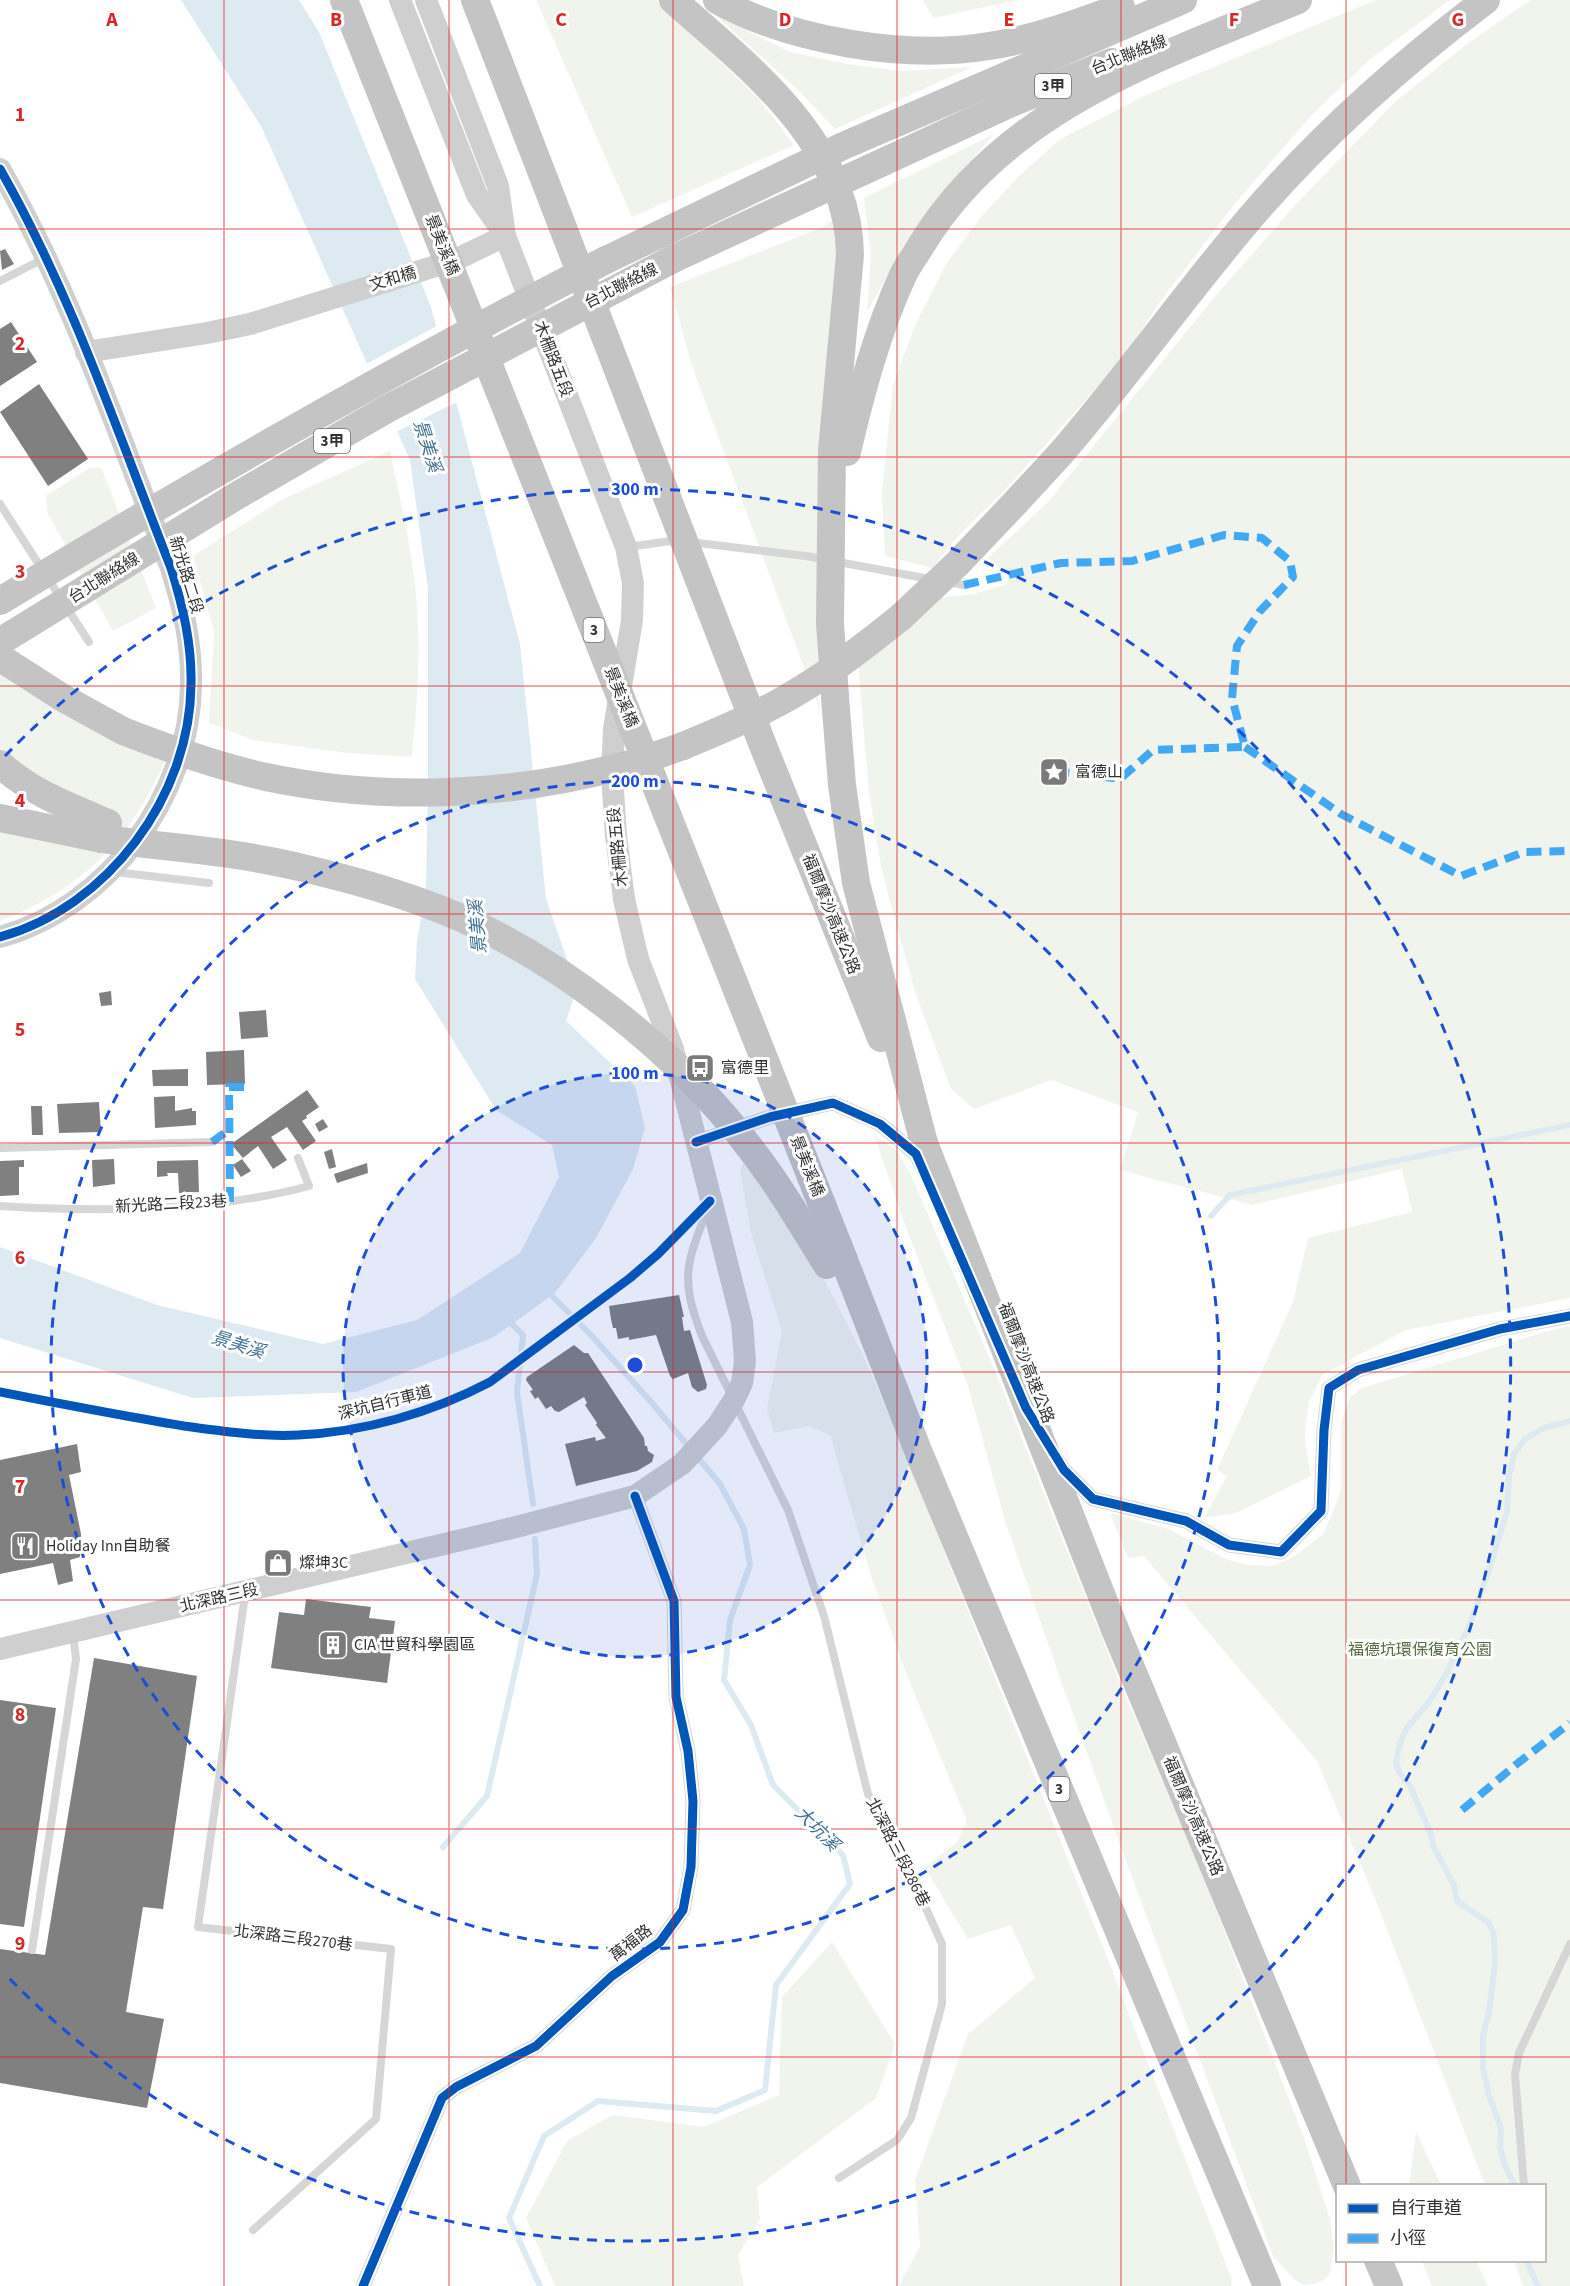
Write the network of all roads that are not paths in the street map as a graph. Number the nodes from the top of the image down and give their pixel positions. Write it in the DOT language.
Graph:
graph roads {
  1 [pos="344,0"];
  2 [pos="400,0"];
  3 [pos="426,0"];
  4 [pos="475,0"];
  5 [pos="673,0"];
  6 [pos="717,0"];
  7 [pos="1140,0"];
  8 [pos="1183,0"];
  9 [pos="1277,0"];
  10 [pos="1298,0"];
  11 [pos="1486,0"];
  12 [pos="821,156"];
  13 [pos="0,169"];
  14 [pos="834,183"];
  15 [pos="505,236"];
  16 [pos="46,258"];
  17 [pos="0,281"];
  18 [pos="86,352"];
  19 [pos="839,451"];
  20 [pos="0,504"];
  21 [pos="626,547"];
  22 [pos="964,585"];
  23 [pos="0,601"];
  24 [pos="89,642"];
  25 [pos="3,648"];
  26 [pos="0,764"];
  27 [pos="0,818"];
  28 [pos="105,831"];
  29 [pos="111,872"];
  30 [pos="209,883"];
  31 [pos="0,937"];
  32 [pos="212,1142"];
  33 [pos="696,1142"];
  34 [pos="924,1143"];
  35 [pos="0,1148"];
  36 [pos="298,1158"];
  37 [pos="710,1200"];
  38 [pos="0,1206"];
  39 [pos="835,1263"];
  40 [pos="1570,1316"];
  41 [pos="734,1400"];
  42 [pos="635,1496"];
  43 [pos="245,1592"];
  44 [pos="73,1632"];
  45 [pos="0,1649"];
  46 [pos="1570,1944"];
  47 [pos="32,1950"];
  48 [pos="839,2178"];
  49 [pos="1346,2184"];
  50 [pos="1524,2184"];
  51 [pos="253,2230"];
  52 [pos="1379,2262"];
  53 [pos="363,2286"];
  54 [pos="1267,2286"];
  55 [pos="1389,2286"];
  1 -- 39 [label="highway, 景美溪橋 / 3, bridge"];
  2 -- 15 [label="main road, 木柵路五段"];
  3 -- 15 [label="main road, 木柵路五段"];
  4 -- 34 [label="highway, 福爾摩沙高速公路, bridge"];
  5 -- 12 [label="highway"];
  6 -- 7 [label="highway"];
  8 -- 12 [label="highway, 台北聯絡線 / 3甲"];
  9 -- 14 [label="highway, 台北聯絡線 / 3甲"];
  10 -- 19 [label="highway"];
  11 -- 25 [label="highway, bridge"];
  12 -- 14 [label="highway"];
  12 -- 23 [label="highway, 台北聯絡線 / 3甲, bridge"];
  13 -- 16 [label="main road, 新光路二段"];
  14 -- 19 [label="highway"];
  14 -- 25 [label="highway, 台北聯絡線 / 3甲, bridge"];
  15 -- 18 [label="main road, 文和橋"];
  15 -- 21 [label="main road, 木柵路五段"];
  16 -- 17 [label="lane"];
  16 -- 18 [label="main road, 新光路二段"];
  18 -- 29 [label="main road, 新光路二段"];
  19 -- 34 [label="highway, bridge"];
  20 -- 24 [label="lane"];
  21 -- 22 [label="lane"];
  21 -- 33 [label="main road, 木柵路五段, bridge"];
  26 -- 28 [label="highway"];
  27 -- 28 [label="highway"];
  28 -- 39 [label="highway, bridge"];
  29 -- 30 [label="lane"];
  29 -- 31 [label="main road, 新光路二段"];
  32 -- 35 [label="lane"];
  33 -- 37 [label="main road, 木柵路五段"];
  33 -- 40 [label="street"];
  34 -- 49 [label="highway, 福爾摩沙高速公路, bridge"];
  36 -- 38 [label="lane, 新光路二段23巷"];
  37 -- 41 [label="main road, 木柵路五段"];
  37 -- 41 [label="lane, 北深路三段286巷"];
  39 -- 54 [label="highway, 3"];
  41 -- 42 [label="main road"];
  41 -- 48 [label="lane, 北深路三段286巷"];
  42 -- 43 [label="main road, 北深路三段"];
  42 -- 53 [label="street, 萬福路"];
  43 -- 44 [label="main road, 北深路三段"];
  43 -- 51 [label="lane, 北深路三段270巷"];
  44 -- 45 [label="main road, 北深路三段"];
  44 -- 47 [label="lane"];
  46 -- 50 [label="lane"];
  52 -- 55 [label="highway"];
}
